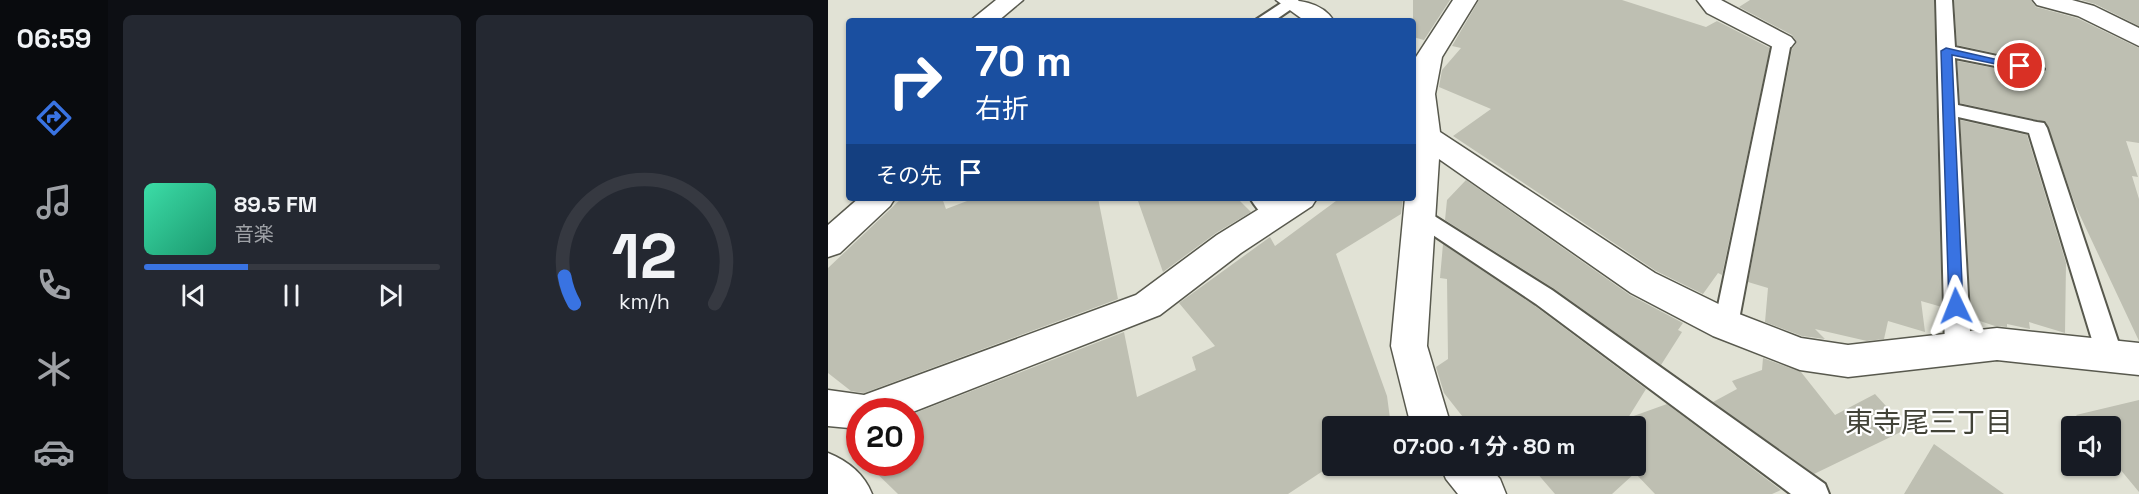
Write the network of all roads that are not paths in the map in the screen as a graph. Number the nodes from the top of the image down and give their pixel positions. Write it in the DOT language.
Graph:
graph roads {
  1 [pos="1011,0"];
  2 [pos="1338,0"];
  3 [pos="1465,0"];
  4 [pos="1688,0"];
  5 [pos="1698,0"];
  6 [pos="1709,0"];
  7 [pos="1944,0"];
  8 [pos="2045,0"];
  9 [pos="1290,1"];
  10 [pos="986,18"];
  11 [pos="1266,18"];
  12 [pos="1319,18"];
  13 [pos="1324,18"];
  14 [pos="2139,38"];
  15 [pos="1782,42"];
  16 [pos="1946,51"];
  17 [pos="2035,69"];
  18 [pos="1417,91"];
  19 [pos="1948,109"];
  20 [pos="1421,132"];
  21 [pos="876,201"];
  22 [pos="1279,203"];
  23 [pos="1420,215"];
  24 [pos="828,244"];
  25 [pos="1726,325"];
  26 [pos="1958,350"];
  27 [pos="2124,357"];
  28 [pos="903,398"];
  29 [pos="828,408"];
  30 [pos="846,410"];
  31 [pos="1428,416"];
  32 [pos="828,473"];
  33 [pos="1470,476"];
  34 [pos="851,494"];
  35 [pos="1485,494"];
  36 [pos="1815,494"];
  1 -- 10 [label="street"];
  2 -- 13 [label="street"];
  3 -- 18 [label="street"];
  4 -- 5 [label="street"];
  6 -- 15 [label="street"];
  7 -- 16 [label="lane"];
  8 -- 14 [label="street"];
  9 -- 11 [label="lane"];
  9 -- 12 [label="street"];
  15 -- 25 [label="lane"];
  16 -- 17 [label="lane"];
  16 -- 19 [label="lane"];
  18 -- 20 [label="street"];
  19 -- 26 [label="lane"];
  19 -- 27 [label="lane"];
  20 -- 23 [label="street"];
  20 -- 25 [label="street"];
  21 -- 24 [label="street"];
  22 -- 28 [label="street"];
  23 -- 31 [label="street"];
  23 -- 36 [label="lane"];
  25 -- 26 [label="street"];
  26 -- 27 [label="street"];
  29 -- 30 [label="street"];
  32 -- 34 [label="street"];
  33 -- 35 [label="street"];
}
